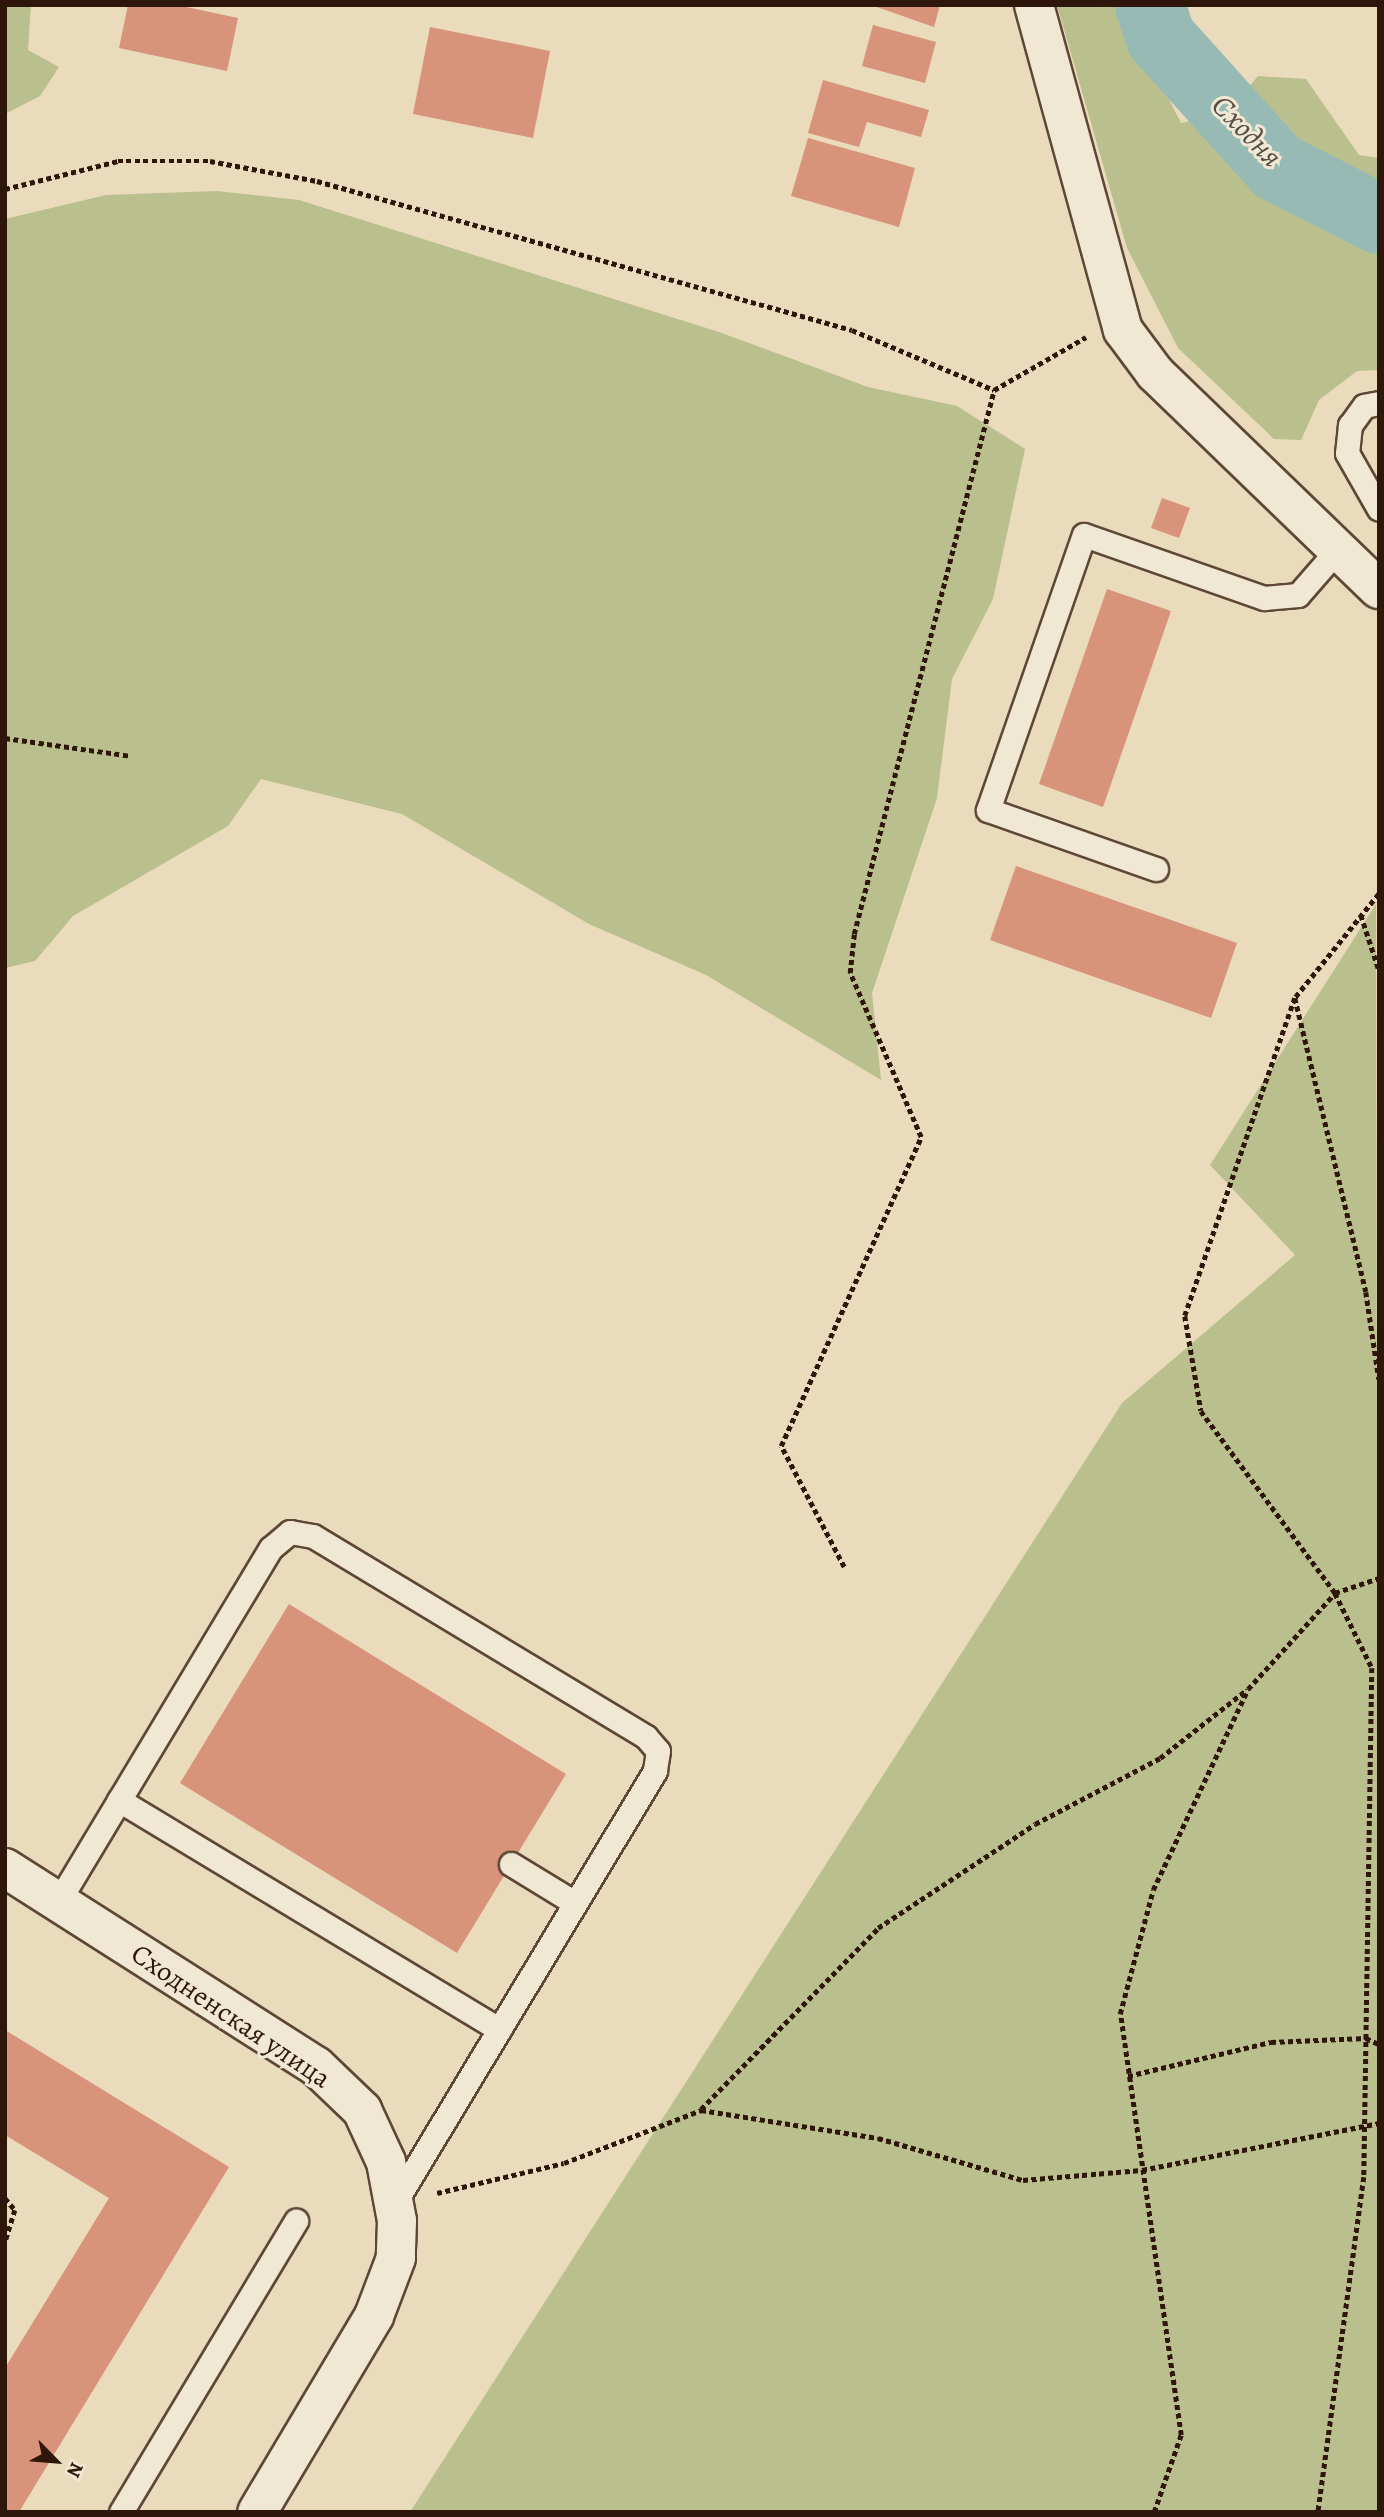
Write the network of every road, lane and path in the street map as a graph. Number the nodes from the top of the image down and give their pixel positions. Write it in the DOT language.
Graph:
graph roads {
  1 [pos="1034,5"];
  2 [pos="5,189"];
  3 [pos="1123,330"];
  4 [pos="994,390"];
  5 [pos="1379,403"];
  6 [pos="1379,509"];
  7 [pos="1339,548"];
  8 [pos="1379,589"];
  9 [pos="5,738"];
  10 [pos="131,756"];
  11 [pos="1156,869"];
  12 [pos="1379,894"];
  13 [pos="1361,914"];
  14 [pos="1379,970"];
  15 [pos="1295,998"];
  16 [pos="1379,1379"];
  17 [pos="844,1567"];
  18 [pos="1379,1578"];
  19 [pos="1335,1593"];
  20 [pos="1248,1689"];
  21 [pos="119,1800"];
  22 [pos="512,1864"];
  23 [pos="5,1868"];
  24 [pos="58,1902"];
  25 [pos="575,1903"];
  26 [pos="499,2029"];
  27 [pos="1366,2038"];
  28 [pos="1379,2044"];
  29 [pos="1128,2076"];
  30 [pos="701,2110"];
  31 [pos="1379,2123"];
  32 [pos="1365,2124"];
  33 [pos="1142,2170"];
  34 [pos="5,2198"];
  35 [pos="394,2204"];
  36 [pos="296,2221"];
  37 [pos="5,2243"];
  38 [pos="121,2512"];
  39 [pos="257,2512"];
  40 [pos="1154,2512"];
  41 [pos="1318,2512"];
  1 -- 3 [label="street"];
  2 -- 4 [label="path"];
  3 -- 4 [label="path"];
  3 -- 7 [label="street"];
  4 -- 17 [label="path"];
  5 -- 6 [label="lane"];
  7 -- 8 [label="street"];
  7 -- 11 [label="lane"];
  9 -- 10 [label="path"];
  12 -- 13 [label="path"];
  13 -- 14 [label="path"];
  13 -- 15 [label="path"];
  15 -- 16 [label="path"];
  15 -- 19 [label="path"];
  18 -- 19 [label="path"];
  19 -- 20 [label="path"];
  19 -- 27 [label="path"];
  20 -- 29 [label="path"];
  20 -- 30 [label="path"];
  21 -- 24 [label="lane"];
  21 -- 25 [label="lane"];
  21 -- 26 [label="lane"];
  22 -- 25 [label="lane"];
  23 -- 24 [label="street, Сходненская улица"];
  24 -- 35 [label="street, Сходненская улица"];
  25 -- 26 [label="lane"];
  26 -- 35 [label="lane"];
  27 -- 28 [label="path"];
  27 -- 29 [label="path"];
  27 -- 32 [label="path"];
  29 -- 33 [label="path"];
  30 -- 33 [label="path"];
  30 -- 35 [label="path"];
  31 -- 32 [label="path"];
  32 -- 33 [label="path"];
  32 -- 41 [label="path"];
  33 -- 40 [label="path"];
  34 -- 37 [label="path"];
  35 -- 39 [label="street, Сходненская улица"];
  36 -- 38 [label="lane"];
}
